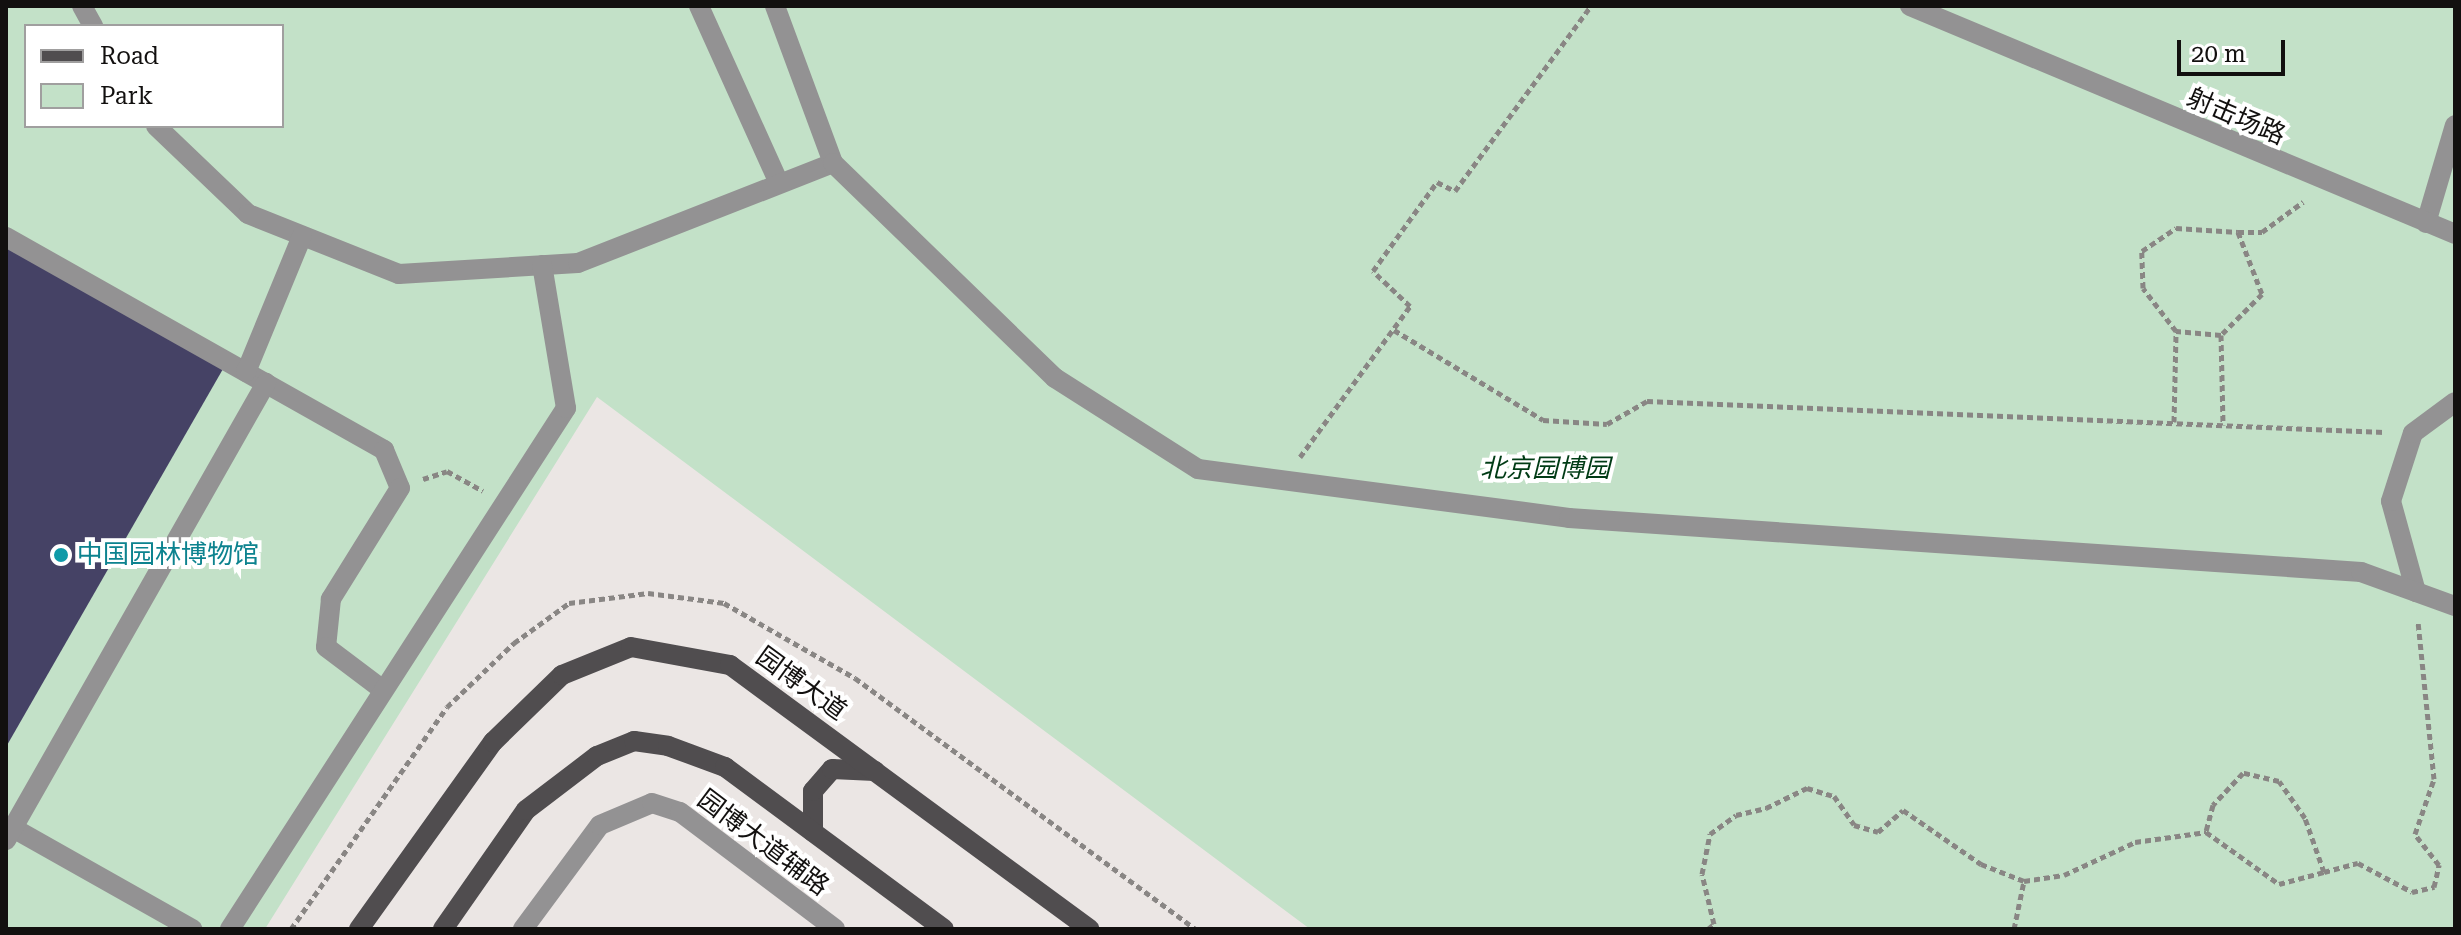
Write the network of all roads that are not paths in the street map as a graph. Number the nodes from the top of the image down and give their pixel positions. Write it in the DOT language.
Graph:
graph roads {
  1 [pos="82,6"];
  2 [pos="699,6"];
  3 [pos="775,6"];
  4 [pos="1910,6"];
  5 [pos="92,24"];
  6 [pos="2455,125"];
  7 [pos="158,128"];
  8 [pos="833,163"];
  9 [pos="779,183"];
  10 [pos="2426,223"];
  11 [pos="2455,234"];
  12 [pos="302,236"];
  13 [pos="6,237"];
  14 [pos="542,265"];
  15 [pos="246,372"];
  16 [pos="266,383"];
  17 [pos="2455,402"];
  18 [pos="2416,592"];
  19 [pos="2455,606"];
  20 [pos="383,690"];
  21 [pos="875,771"];
  22 [pos="813,832"];
  23 [pos="10,834"];
  24 [pos="192,929"];
  25 [pos="230,929"];
  26 [pos="359,929"];
  27 [pos="443,929"];
  28 [pos="523,929"];
  29 [pos="835,929"];
  30 [pos="944,929"];
  31 [pos="1089,929"];
  1 -- 5 [label="street"];
  2 -- 9 [label="street"];
  3 -- 8 [label="street"];
  4 -- 10 [label="street, 射击场路"];
  6 -- 10 [label="street"];
  7 -- 12 [label="street"];
  8 -- 9 [label="street"];
  8 -- 18 [label="street"];
  9 -- 14 [label="street"];
  10 -- 11 [label="street, 射击场路"];
  12 -- 14 [label="street"];
  12 -- 15 [label="street"];
  13 -- 15 [label="street"];
  14 -- 20 [label="street"];
  15 -- 16 [label="street"];
  16 -- 20 [label="street"];
  16 -- 23 [label="street"];
  17 -- 18 [label="street"];
  18 -- 19 [label="street"];
  20 -- 25 [label="street"];
  21 -- 22 [label="main road"];
  21 -- 26 [label="main road, 园博大道"];
  21 -- 31 [label="main road, 园博大道"];
  22 -- 27 [label="main road"];
  22 -- 30 [label="main road"];
  23 -- 24 [label="street"];
  28 -- 29 [label="street, 园博大道辅路"];
}
